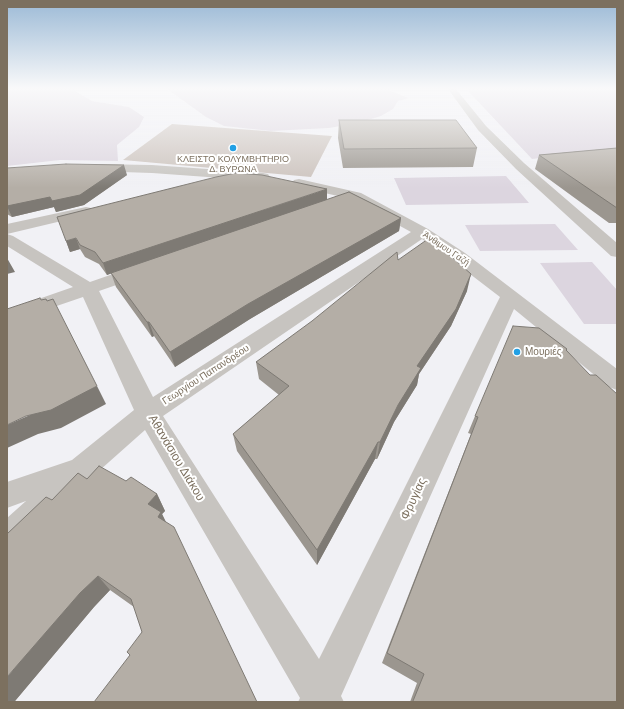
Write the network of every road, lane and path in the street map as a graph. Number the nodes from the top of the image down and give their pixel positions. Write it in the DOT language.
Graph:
graph roads {
  1 [pos="477,122"];
  2 [pos="85,168"];
  3 [pos="246,175"];
  4 [pos="200,185"];
  5 [pos="356,196"];
  6 [pos="326,206"];
  7 [pos="99,208"];
  8 [pos="7,230"];
  9 [pos="422,232"];
  10 [pos="7,239"];
  11 [pos="613,245"];
  12 [pos="156,266"];
  13 [pos="89,289"];
  14 [pos="510,296"];
  15 [pos="7,317"];
  16 [pos="617,381"];
  17 [pos="148,413"];
  18 [pos="82,469"];
  19 [pos="7,495"];
  20 [pos="7,540"];
  21 [pos="321,700"];
  1 -- 11 [label="street"];
  2 -- 3 [label="street, Άνθιμου Γαζή"];
  3 -- 4 [label="street"];
  3 -- 5 [label="street, Άνθιμου Γαζή"];
  5 -- 6 [label="street"];
  5 -- 9 [label="street, Άνθιμου Γαζή"];
  7 -- 8 [label="street"];
  9 -- 14 [label="street, Άνθιμου Γαζή"];
  9 -- 17 [label="street, Γεωργίου Παπανδρέου"];
  10 -- 13 [label="street"];
  12 -- 13 [label="street"];
  13 -- 15 [label="street"];
  13 -- 17 [label="street, Αθανάσιου Διάκου"];
  14 -- 16 [label="street, Άνθιμου Γαζή"];
  14 -- 21 [label="street, Φρυγίας"];
  17 -- 18 [label="street, Γεωργίου Παπανδρέου"];
  17 -- 21 [label="street, Αθανάσιου Διάκου"];
  18 -- 19 [label="street"];
  18 -- 20 [label="street, Γεωργίου Παπανδρέου"];
}
